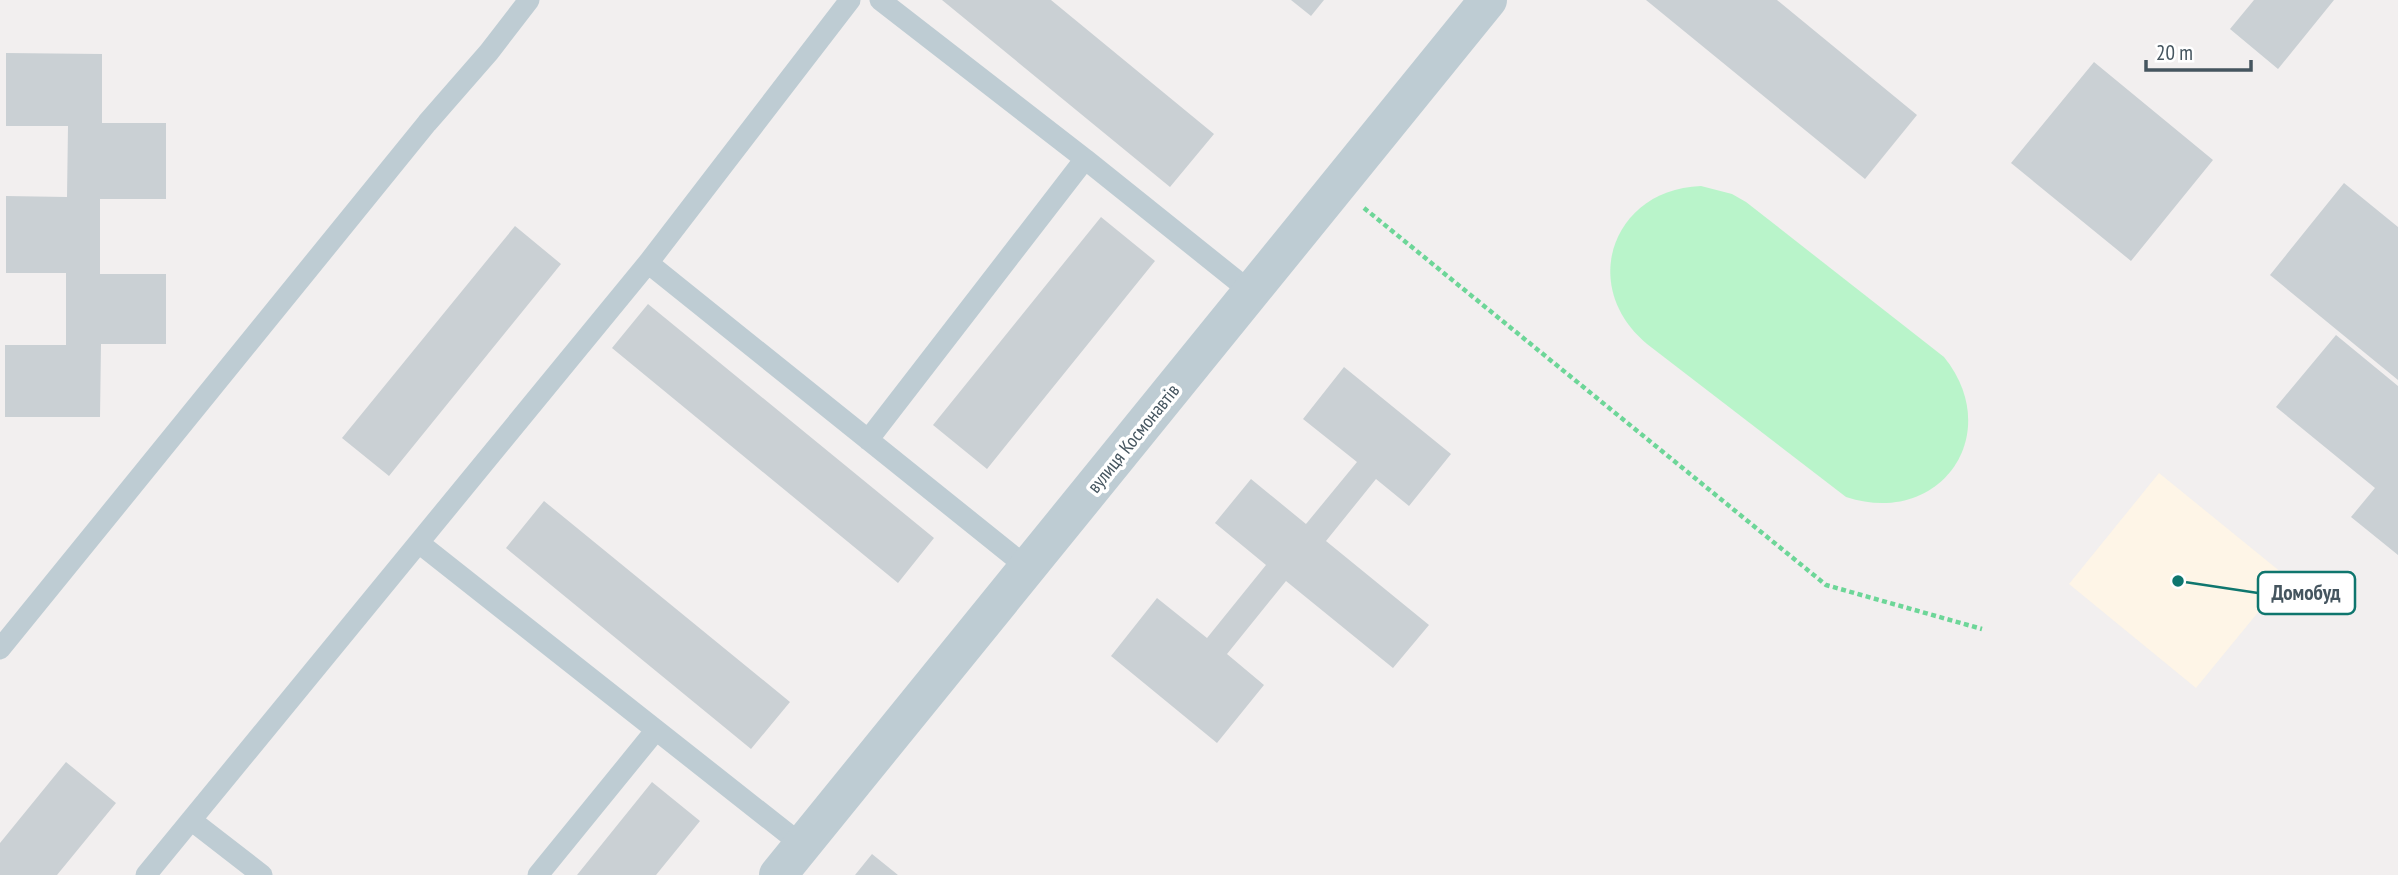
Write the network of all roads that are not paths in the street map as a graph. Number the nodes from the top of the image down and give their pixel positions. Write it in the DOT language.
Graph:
graph roads {
  1 [pos="529,0"];
  2 [pos="850,0"];
  3 [pos="880,0"];
  4 [pos="1480,3"];
  5 [pos="1085,159"];
  6 [pos="648,263"];
  7 [pos="1251,292"];
  8 [pos="868,440"];
  9 [pos="419,542"];
  10 [pos="1028,568"];
  11 [pos="0,649"];
  12 [pos="656,730"];
  13 [pos="191,820"];
  14 [pos="803,845"];
  15 [pos="146,875"];
  16 [pos="261,875"];
  17 [pos="538,875"];
  18 [pos="778,875"];
  1 -- 11 [label="lane"];
  2 -- 6 [label="lane"];
  3 -- 5 [label="lane"];
  4 -- 7 [label="street, вулиця Космонавтів"];
  5 -- 7 [label="lane"];
  5 -- 8 [label="lane"];
  6 -- 8 [label="lane"];
  6 -- 9 [label="lane"];
  7 -- 10 [label="street, вулиця Космонавтів"];
  8 -- 10 [label="lane"];
  9 -- 12 [label="lane"];
  9 -- 13 [label="lane"];
  10 -- 14 [label="street, вулиця Космонавтів"];
  12 -- 14 [label="lane"];
  12 -- 17 [label="lane"];
  13 -- 15 [label="lane"];
  13 -- 16 [label="lane"];
  14 -- 18 [label="street, вулиця Космонавтів"];
}
